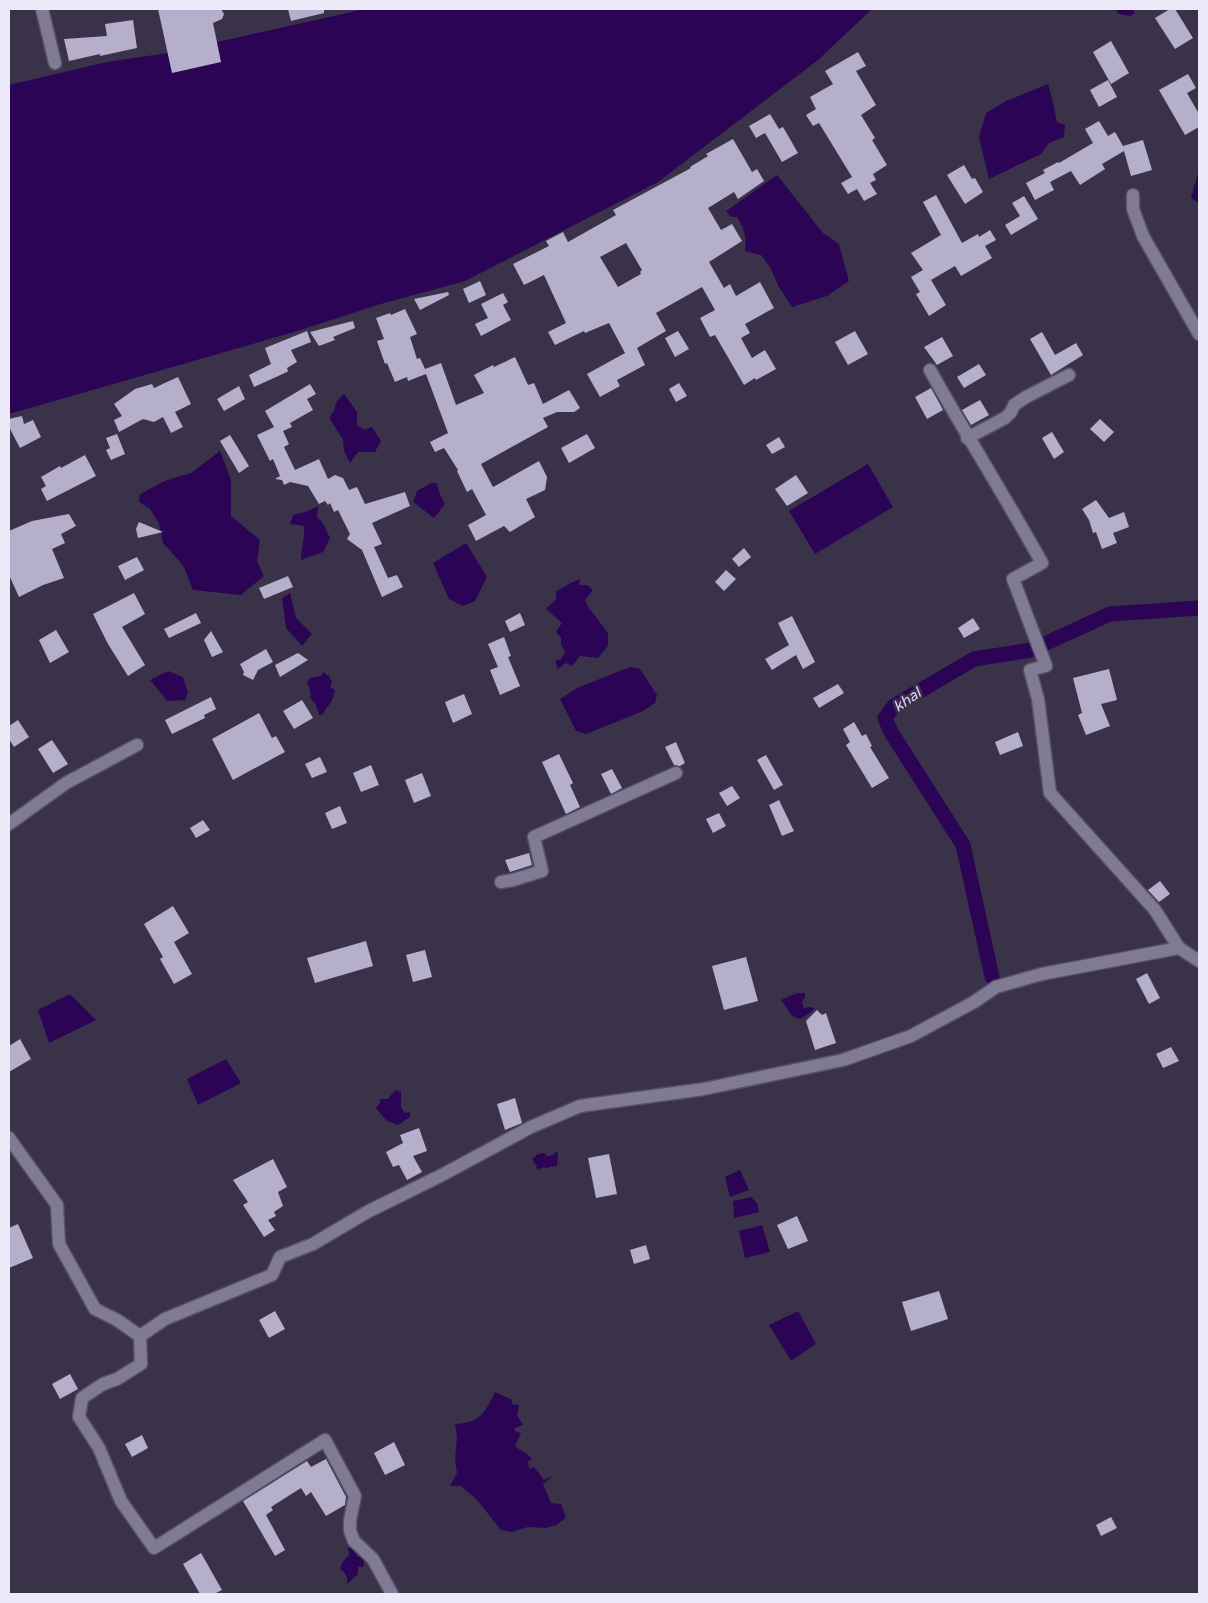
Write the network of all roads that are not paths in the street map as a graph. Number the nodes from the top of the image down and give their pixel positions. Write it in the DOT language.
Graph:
graph roads {
  1 [pos="42,9"];
  2 [pos="55,63"];
  3 [pos="1133,195"];
  4 [pos="1199,334"];
  5 [pos="930,370"];
  6 [pos="1069,375"];
  7 [pos="968,438"];
  8 [pos="137,745"];
  9 [pos="676,773"];
  10 [pos="9,824"];
  11 [pos="501,882"];
  12 [pos="1180,948"];
  13 [pos="1199,961"];
  14 [pos="9,1138"];
  15 [pos="140,1336"];
  16 [pos="392,1594"];
  1 -- 2 [label="street"];
  3 -- 4 [label="street"];
  5 -- 7 [label="street"];
  6 -- 7 [label="street"];
  7 -- 12 [label="street"];
  8 -- 10 [label="street"];
  9 -- 11 [label="street"];
  12 -- 13 [label="street"];
  12 -- 15 [label="street"];
  14 -- 15 [label="street"];
  15 -- 16 [label="street"];
}
